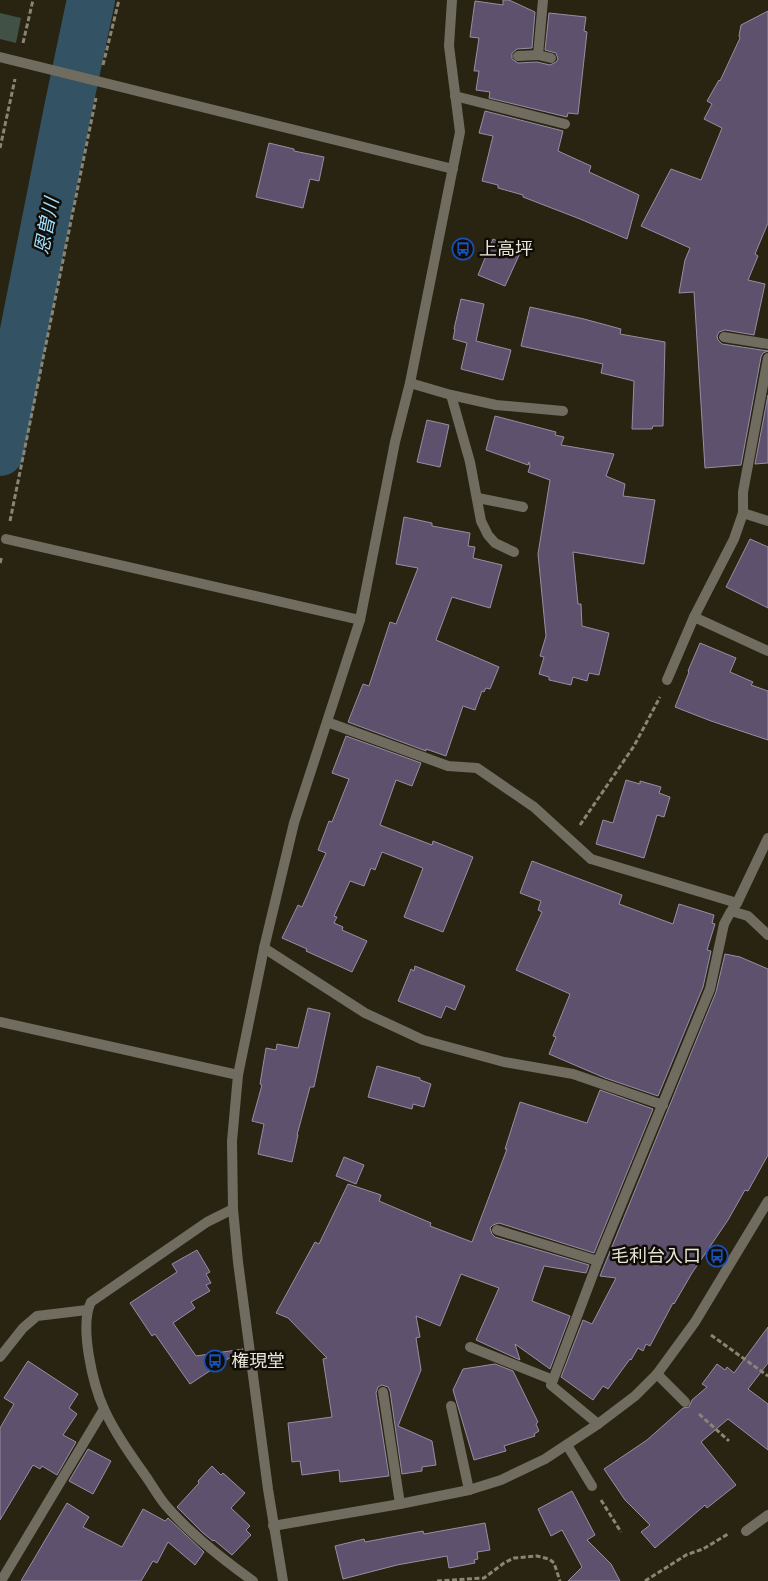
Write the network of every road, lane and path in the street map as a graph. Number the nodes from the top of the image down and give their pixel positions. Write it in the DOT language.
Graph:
graph roads {
  1 [pos="118,0"];
  2 [pos="452,0"];
  3 [pos="543,0"];
  4 [pos="538,55"];
  5 [pos="518,56"];
  6 [pos="0,58"];
  7 [pos="551,58"];
  8 [pos="99,82"];
  9 [pos="455,96"];
  10 [pos="565,124"];
  11 [pos="453,169"];
  12 [pos="724,337"];
  13 [pos="768,344"];
  14 [pos="768,358"];
  15 [pos="766,372"];
  16 [pos="410,383"];
  17 [pos="451,395"];
  18 [pos="564,411"];
  19 [pos="478,498"];
  20 [pos="523,506"];
  21 [pos="744,513"];
  22 [pos="768,521"];
  23 [pos="6,539"];
  24 [pos="514,552"];
  25 [pos="0,563"];
  26 [pos="694,617"];
  27 [pos="360,620"];
  28 [pos="768,651"];
  29 [pos="666,680"];
  30 [pos="327,722"];
  31 [pos="768,838"];
  32 [pos="580,850"];
  33 [pos="734,907"];
  34 [pos="768,935"];
  35 [pos="264,948"];
  36 [pos="0,1022"];
  37 [pos="238,1075"];
  38 [pos="662,1105"];
  39 [pos="768,1201"];
  40 [pos="233,1209"];
  41 [pos="497,1230"];
  42 [pos="598,1261"];
  43 [pos="87,1310"];
  44 [pos="711,1335"];
  45 [pos="470,1347"];
  46 [pos="0,1356"];
  47 [pos="657,1374"];
  48 [pos="768,1376"];
  49 [pos="553,1380"];
  50 [pos="383,1392"];
  51 [pos="685,1402"];
  52 [pos="451,1406"];
  53 [pos="104,1409"];
  54 [pos="598,1424"];
  55 [pos="729,1441"];
  56 [pos="567,1445"];
  57 [pos="592,1486"];
  58 [pos="469,1490"];
  59 [pos="400,1504"];
  60 [pos="768,1515"];
  61 [pos="273,1526"];
  62 [pos="621,1532"];
  63 [pos="746,1532"];
  64 [pos="1,1581"];
  65 [pos="253,1581"];
  66 [pos="283,1581"];
  67 [pos="437,1581"];
  68 [pos="560,1581"];
  69 [pos="645,1581"];
  1 -- 8 [label="path"];
  2 -- 9 [label="street"];
  3 -- 4 [label="street"];
  4 -- 5 [label="street"];
  4 -- 7 [label="street"];
  6 -- 8 [label="street"];
  8 -- 11 [label="street"];
  8 -- 23 [label="path"];
  9 -- 10 [label="street"];
  9 -- 11 [label="street"];
  11 -- 16 [label="street"];
  12 -- 13 [label="street"];
  14 -- 15 [label="street"];
  15 -- 21 [label="street"];
  16 -- 17 [label="street"];
  16 -- 27 [label="street"];
  17 -- 18 [label="street"];
  17 -- 19 [label="street"];
  19 -- 20 [label="street"];
  19 -- 24 [label="street"];
  21 -- 22 [label="street"];
  21 -- 26 [label="street"];
  23 -- 25 [label="path"];
  23 -- 27 [label="street"];
  26 -- 28 [label="street"];
  26 -- 29 [label="street"];
  27 -- 30 [label="street"];
  29 -- 32 [label="path"];
  30 -- 32 [label="street"];
  30 -- 35 [label="street"];
  31 -- 33 [label="street"];
  32 -- 33 [label="street"];
  33 -- 34 [label="street"];
  33 -- 38 [label="street"];
  35 -- 37 [label="street"];
  35 -- 38 [label="street"];
  36 -- 37 [label="street"];
  37 -- 40 [label="street"];
  38 -- 42 [label="street"];
  39 -- 47 [label="street"];
  40 -- 43 [label="street"];
  40 -- 61 [label="street"];
  41 -- 42 [label="street"];
  42 -- 49 [label="street"];
  43 -- 46 [label="street"];
  43 -- 53 [label="street"];
  44 -- 48 [label="path"];
  45 -- 49 [label="street"];
  47 -- 51 [label="street"];
  47 -- 54 [label="street"];
  49 -- 54 [label="street"];
  50 -- 59 [label="street"];
  51 -- 55 [label="path"];
  52 -- 58 [label="street"];
  53 -- 64 [label="street"];
  53 -- 65 [label="street"];
  54 -- 56 [label="street"];
  56 -- 57 [label="street"];
  56 -- 58 [label="street"];
  57 -- 62 [label="path"];
  58 -- 59 [label="street"];
  59 -- 61 [label="street"];
  60 -- 63 [label="street"];
  61 -- 66 [label="street"];
  63 -- 69 [label="path"];
  67 -- 68 [label="path"];
}
